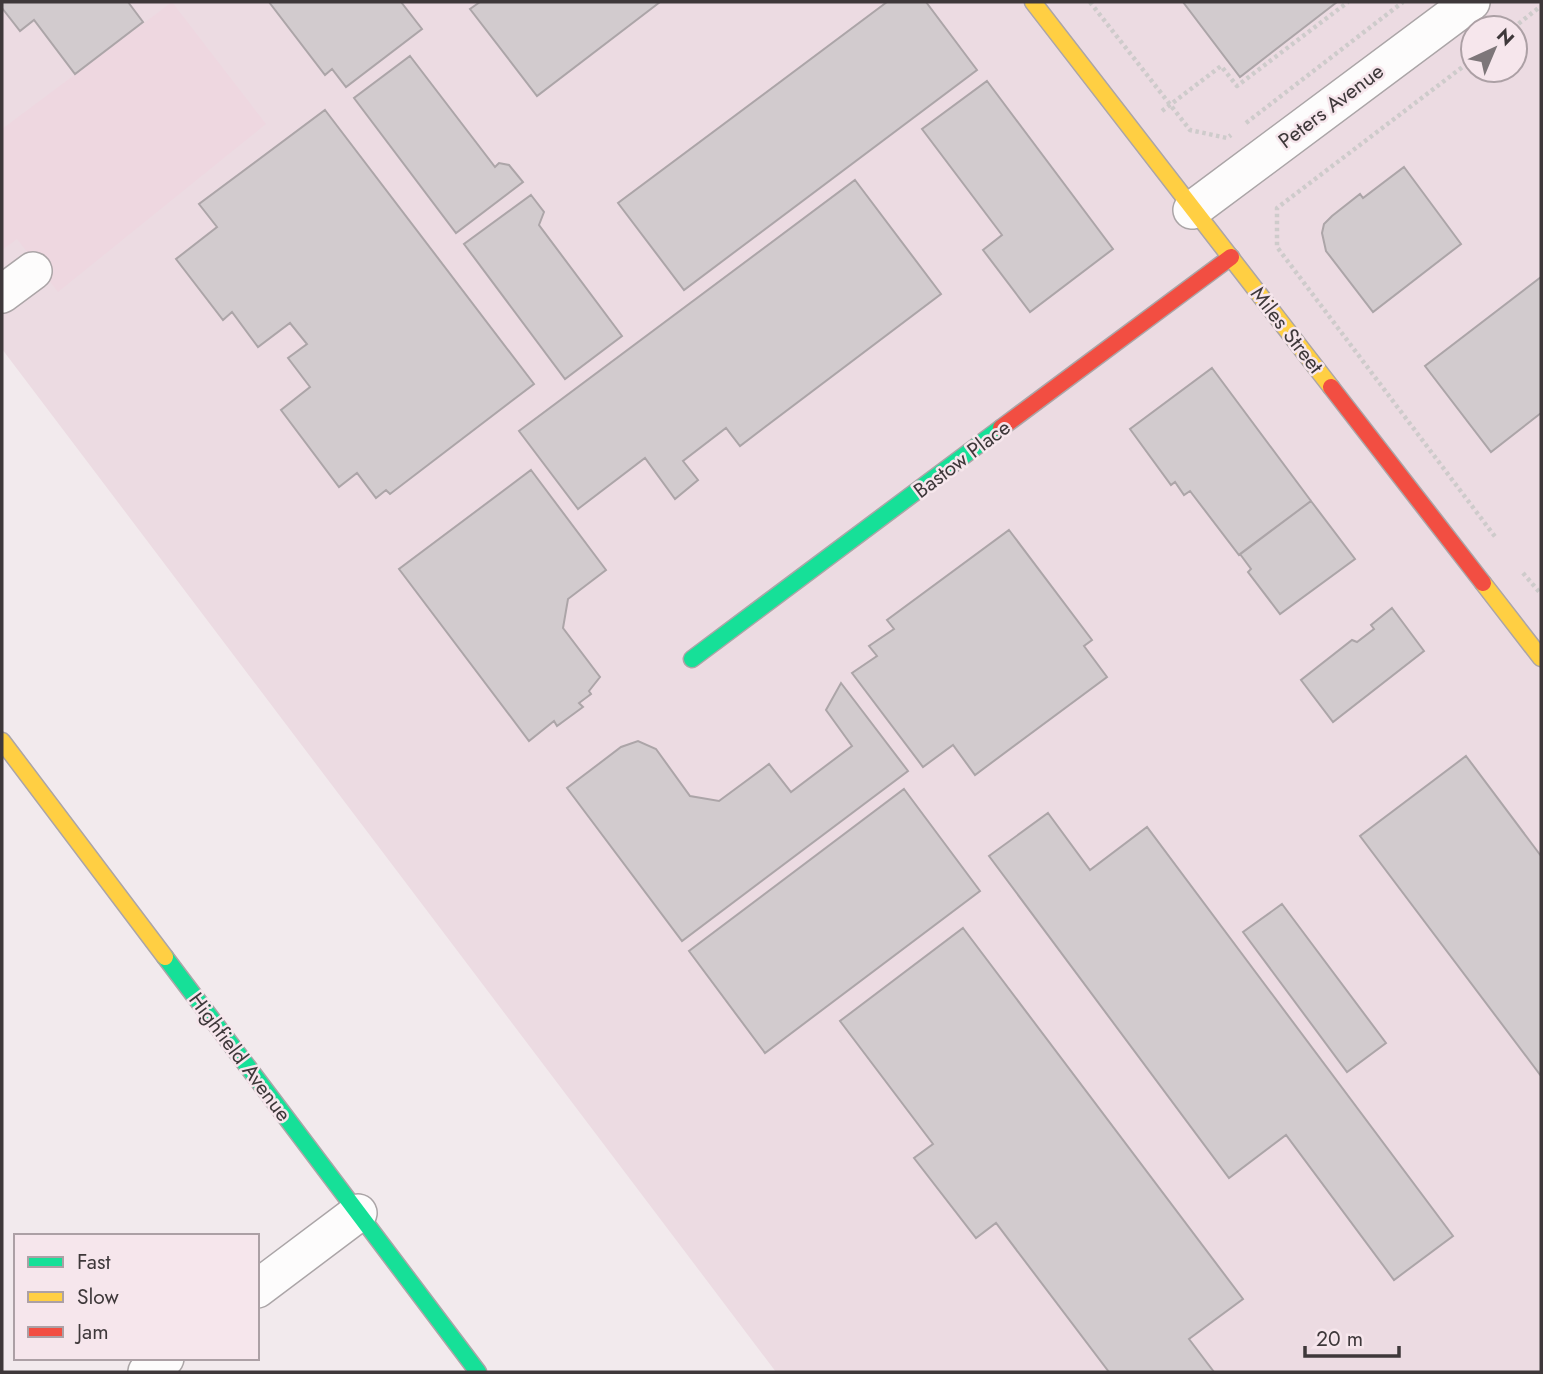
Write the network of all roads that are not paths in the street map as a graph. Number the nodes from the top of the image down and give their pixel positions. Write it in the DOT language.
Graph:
graph roads {
  1 [pos="1033,2"];
  2 [pos="1471,2"];
  3 [pos="1192,210"];
  4 [pos="1231,257"];
  5 [pos="33,271"];
  6 [pos="2,294"];
  7 [pos="1541,658"];
  8 [pos="692,659"];
  9 [pos="2,741"];
  10 [pos="358,1213"];
  11 [pos="259,1287"];
  12 [pos="162,1360"];
  13 [pos="147,1372"];
  14 [pos="478,1372"];
  1 -- 3 [label="street, Miles Street"];
  2 -- 3 [label="street, Peters Avenue"];
  3 -- 4 [label="street, Miles Street"];
  4 -- 7 [label="street, Miles Street"];
  4 -- 8 [label="street, Bastow Place"];
  5 -- 6 [label="street"];
  9 -- 10 [label="street, Highfield Avenue"];
  10 -- 11 [label="street"];
  10 -- 14 [label="street, Highfield Avenue"];
  12 -- 13 [label="street"];
}
